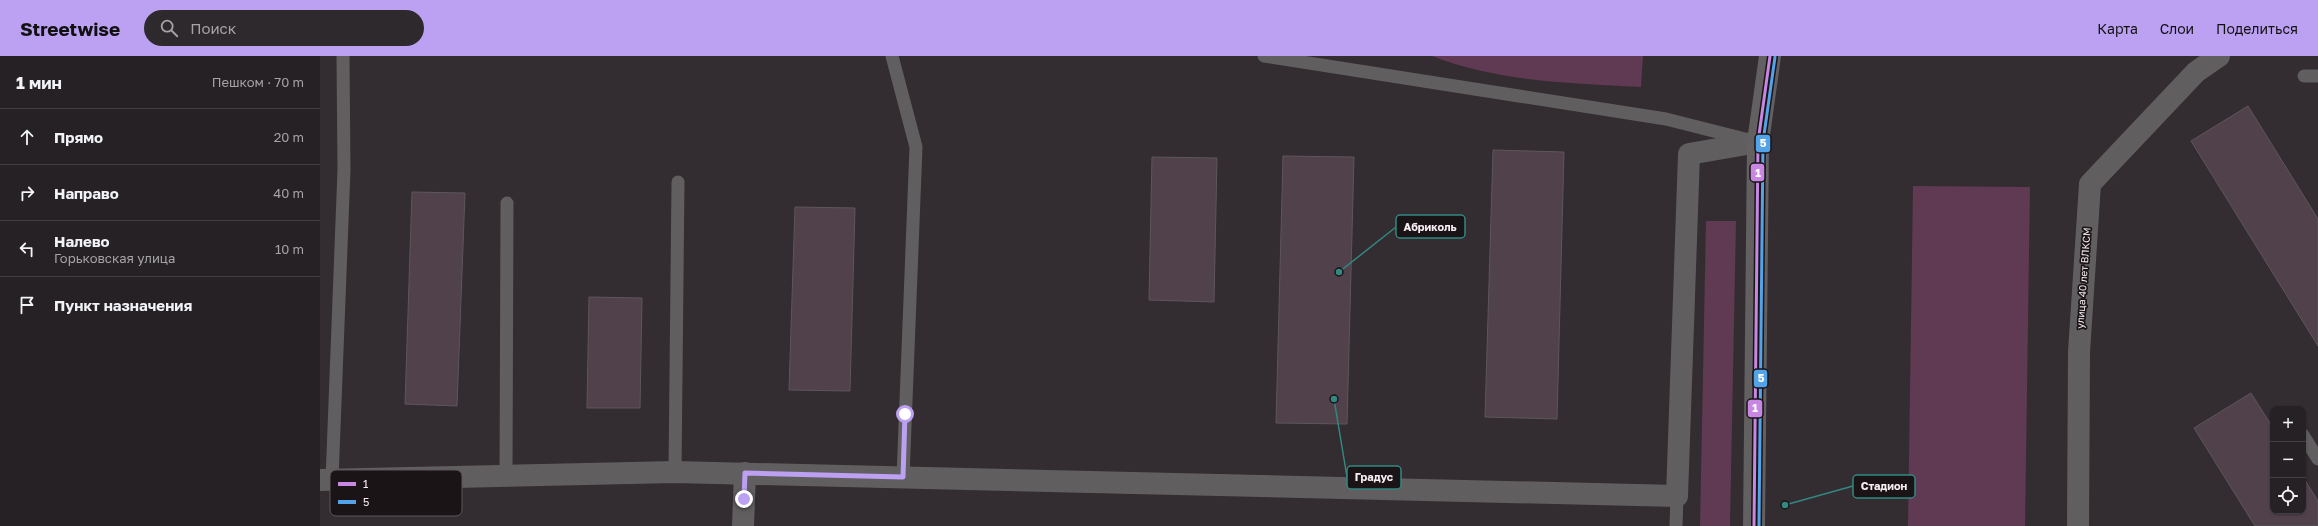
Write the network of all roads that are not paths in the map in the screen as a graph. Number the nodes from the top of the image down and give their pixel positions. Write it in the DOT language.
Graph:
graph roads {
  1 [pos="343,56"];
  2 [pos="892,56"];
  3 [pos="1264,56"];
  4 [pos="2219,56"];
  5 [pos="1770,60"];
  6 [pos="2201,64"];
  7 [pos="2304,76"];
  8 [pos="2318,76"];
  9 [pos="1758,142"];
  10 [pos="678,182"];
  11 [pos="507,203"];
  12 [pos="2306,440"];
  13 [pos="2318,459"];
  14 [pos="675,472"];
  15 [pos="745,473"];
  16 [pos="506,477"];
  17 [pos="903,477"];
  18 [pos="462,478"];
  19 [pos="326,480"];
  20 [pos="1676,496"];
  21 [pos="743,526"];
  22 [pos="1676,526"];
  23 [pos="1754,526"];
  24 [pos="2078,526"];
  1 -- 19 [label="lane"];
  2 -- 17 [label="lane"];
  3 -- 9 [label="lane"];
  4 -- 6 [label="street, улица 40 лет ВЛКСМ"];
  5 -- 9 [label="main road"];
  6 -- 24 [label="street, улица 40 лет ВЛКСМ"];
  7 -- 8 [label="lane"];
  9 -- 20 [label="street"];
  9 -- 23 [label="main road"];
  10 -- 14 [label="lane"];
  11 -- 16 [label="lane"];
  12 -- 13 [label="lane"];
  14 -- 15 [label="street"];
  14 -- 16 [label="street"];
  15 -- 17 [label="street"];
  15 -- 21 [label="street"];
  16 -- 18 [label="street"];
  17 -- 20 [label="street"];
  20 -- 22 [label="lane"];
}
